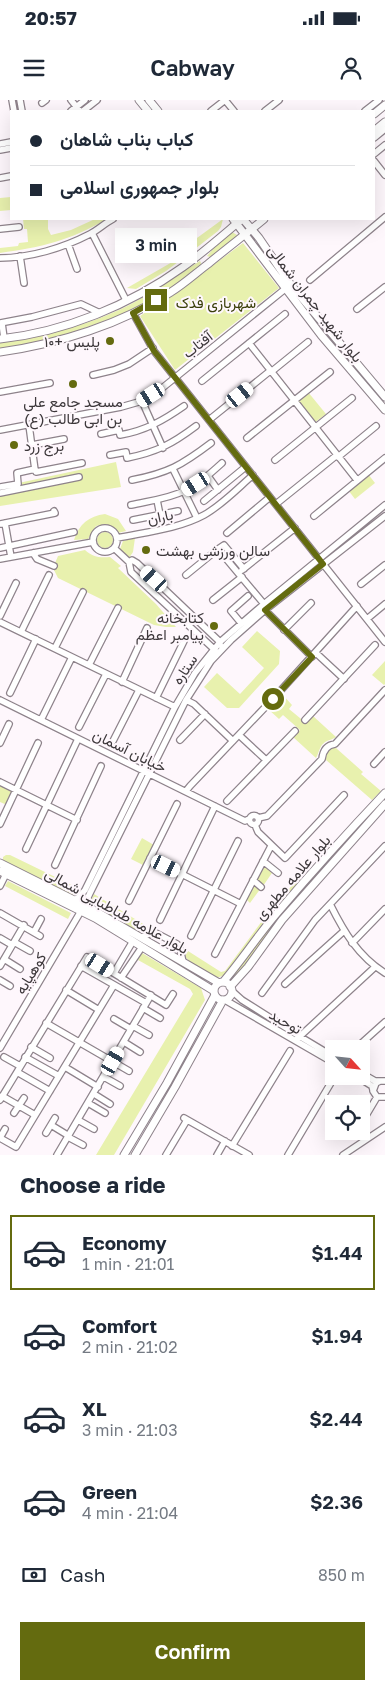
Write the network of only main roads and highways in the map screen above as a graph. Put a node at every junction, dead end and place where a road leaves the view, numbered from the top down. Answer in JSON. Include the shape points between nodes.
{"nodes":[{"id":1,"x":139,"y":100,"type":"edge"},
{"id":2,"x":149,"y":100,"type":"edge"},
{"id":3,"x":385,"y":105,"type":"edge"},
{"id":4,"x":147,"y":110,"type":"edge"},
{"id":5,"x":157,"y":110,"type":"edge"},
{"id":6,"x":375,"y":113,"type":"edge"},
{"id":7,"x":385,"y":122,"type":"edge"},
{"id":8,"x":375,"y":130,"type":"edge"},
{"id":9,"x":239,"y":220,"type":"edge"},
{"id":10,"x":263,"y":220,"type":"edge"},
{"id":11,"x":252,"y":229,"type":"junction"},
{"id":12,"x":244,"y":235,"type":"junction"},
{"id":13,"x":199,"y":254,"type":"junction"},
{"id":14,"x":207,"y":264,"type":"junction"},
{"id":15,"x":2,"y":338,"type":"edge"},
{"id":16,"x":0,"y":352,"type":"edge"},
{"id":17,"x":385,"y":397,"type":"edge"},
{"id":18,"x":385,"y":410,"type":"edge"},
{"id":19,"x":385,"y":793,"type":"edge"},
{"id":20,"x":385,"y":804,"type":"edge"},
{"id":21,"x":2,"y":869,"type":"edge"},
{"id":22,"x":221,"y":983,"type":"junction"},
{"id":23,"x":231,"y":989,"type":"junction"},
{"id":24,"x":215,"y":993,"type":"junction"},
{"id":25,"x":224,"y":1000,"type":"junction"},
{"id":26,"x":124,"y":1155,"type":"edge"},
{"id":27,"x":135,"y":1155,"type":"edge"}],
"edges":[{"from":1,"to":4,"type":"main road"},
{"from":2,"to":5,"type":"main road"},
{"from":3,"to":6,"type":"main road"},
{"from":7,"to":8,"type":"main road"},
{"from":9,"to":11,"type":"main road","name":"بلوار شهید چمران شمالی"},
{"from":9,"to":12,"type":"main road","name":"بلوار شهید چمران شمالی"},
{"from":9,"to":13,"type":"main road"},
{"from":10,"to":11,"type":"main road"},
{"from":11,"to":12,"type":"main road"},
{"from":11,"to":17,"type":"main road","name":"بلوار شهید چمران شمالی","via":[[292,285]]},
{"from":12,"to":14,"type":"main road"},
{"from":12,"to":18,"type":"main road","name":"بلوار شهید چمران شمالی","via":[[321,335]]},
{"from":13,"to":14,"type":"main road"},
{"from":13,"to":15,"type":"main road","via":[[162,280],[100,313],[58,327]]},
{"from":14,"to":16,"type":"main road","via":[[172,292],[116,321],[30,348]]},
{"from":19,"to":22,"type":"main road","name":"بلوار علامه مطهری","via":[[276,914]]},
{"from":20,"to":23,"type":"main road","name":"بلوار علامه مطهری","via":[[282,920]]},
{"from":21,"to":22,"type":"main road","name":"بلوار علامه طباطبایی شمالی","via":[[71,898]]},
{"from":21,"to":24,"type":"main road","name":"بلوار علامه طباطبایی شمالی","via":[[81,911]]},
{"from":22,"to":23,"type":"main road"},
{"from":22,"to":24,"type":"main road","via":[[215,986]]},
{"from":23,"to":25,"type":"main road","via":[[231,996]]},
{"from":24,"to":25,"type":"main road","via":[[218,999]]},
{"from":24,"to":26,"type":"main road"},
{"from":25,"to":27,"type":"main road"}]}
